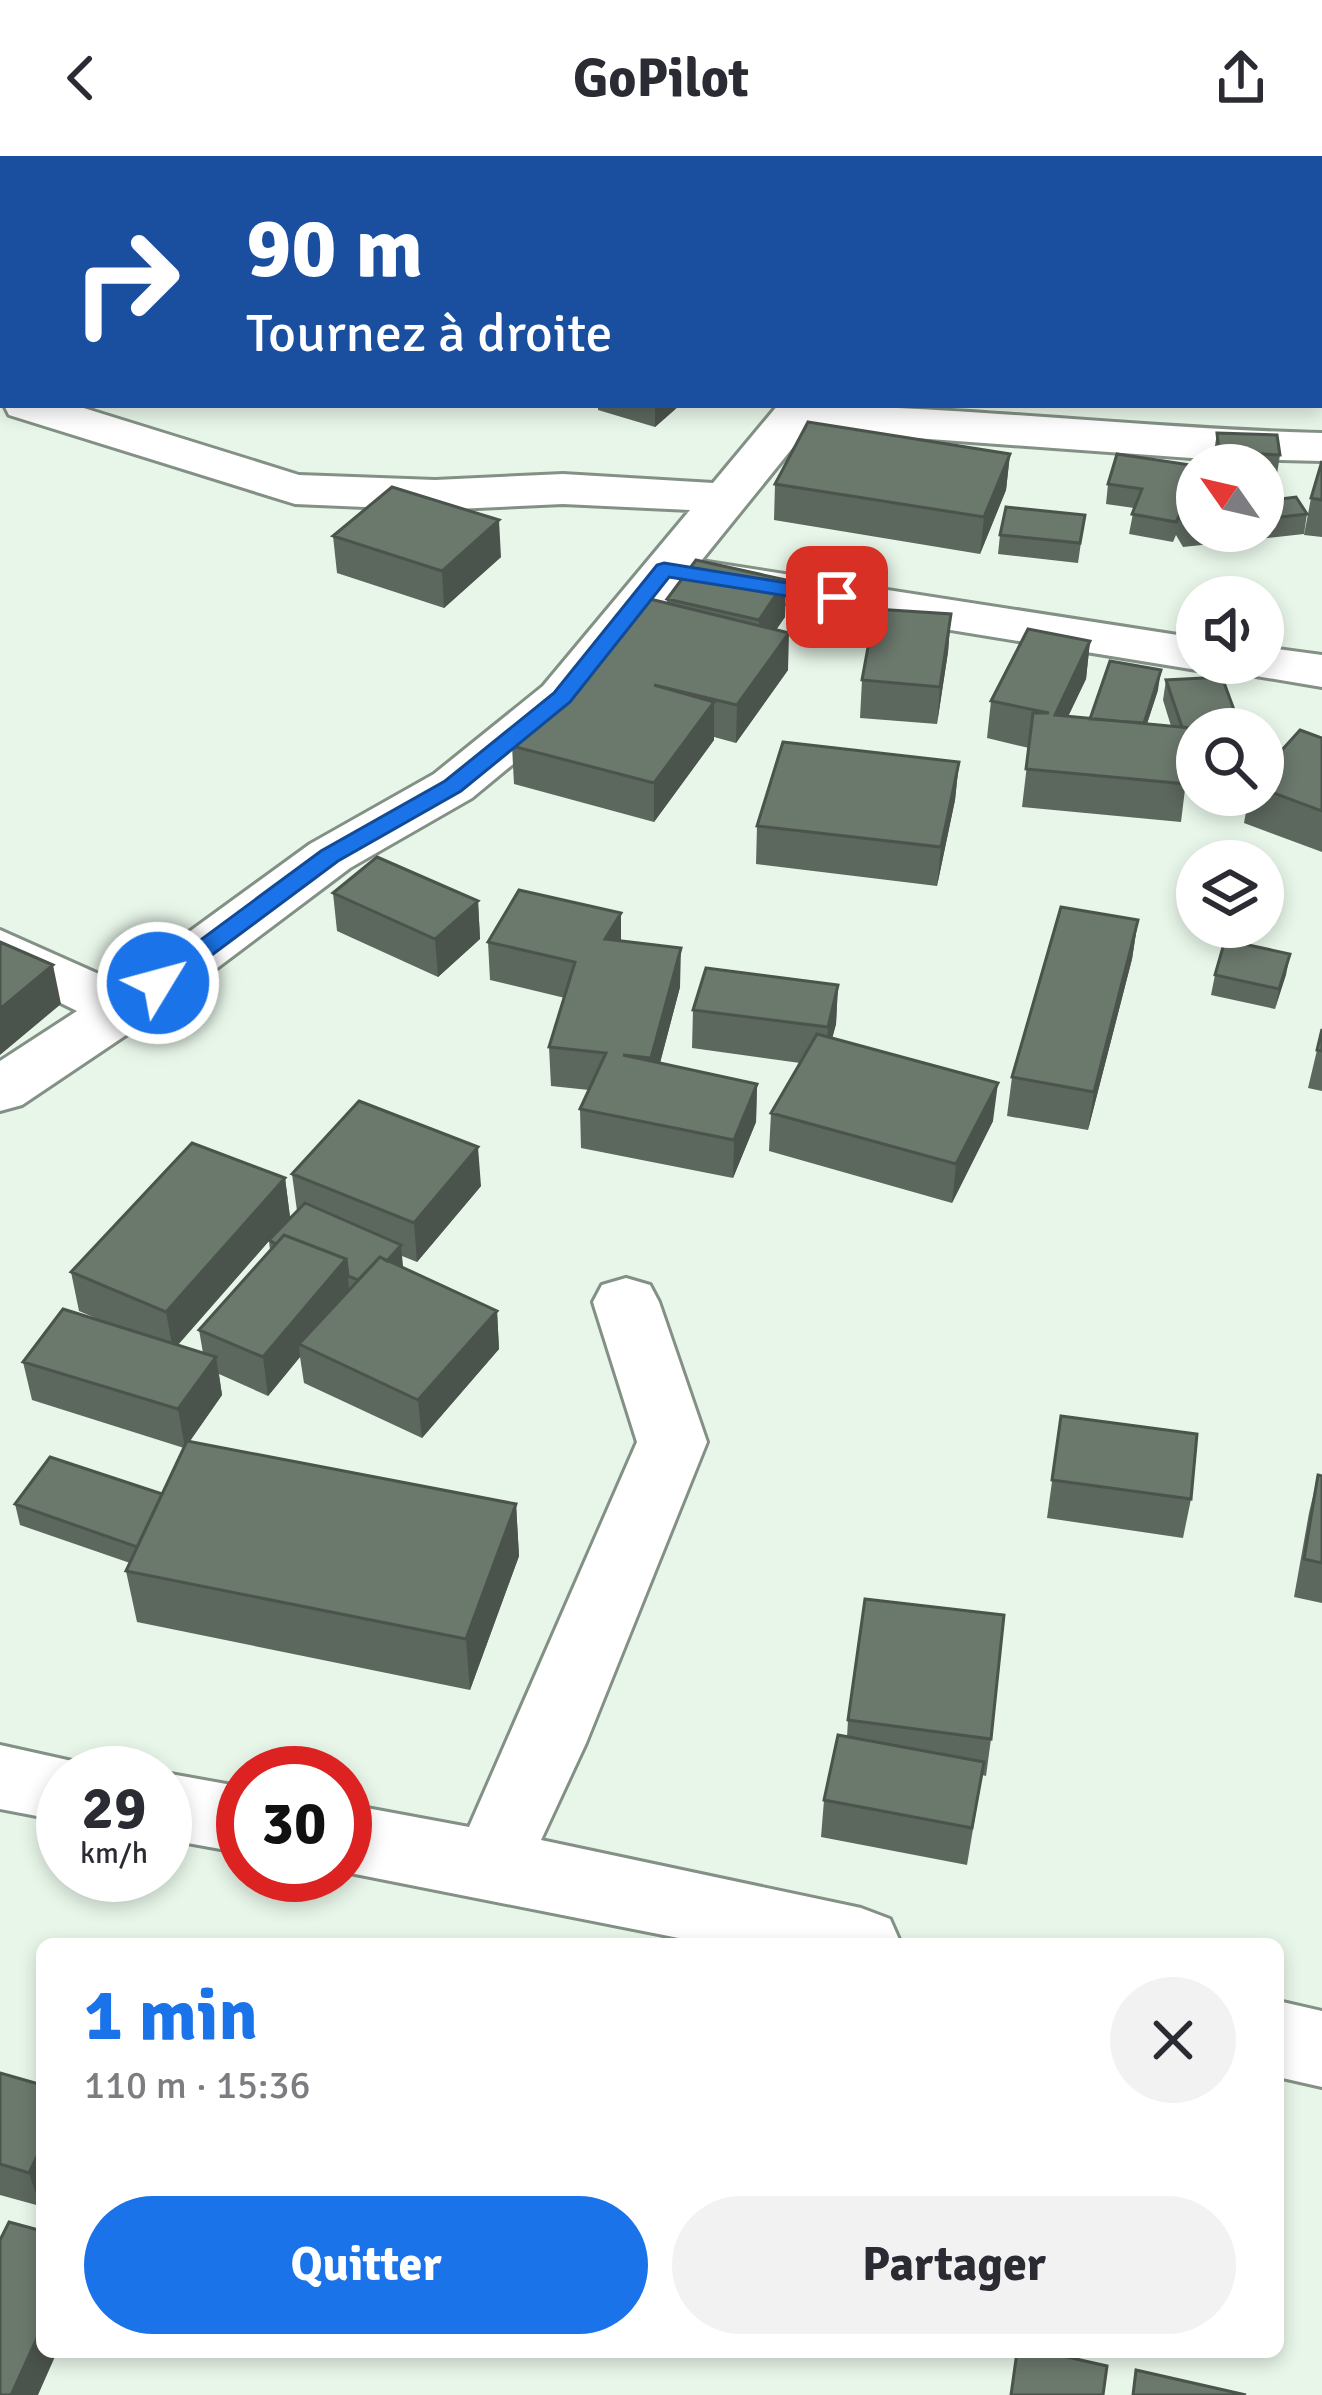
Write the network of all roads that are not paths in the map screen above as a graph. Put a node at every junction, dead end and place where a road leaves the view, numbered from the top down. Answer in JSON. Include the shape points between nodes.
{"nodes":[{"id":1,"x":36,"y":408,"type":"edge"},
{"id":2,"x":801,"y":410,"type":"edge"},
{"id":3,"x":1201,"y":424,"type":"edge"},
{"id":4,"x":1322,"y":447,"type":"edge"},
{"id":5,"x":729,"y":499,"type":"junction"},
{"id":6,"x":664,"y":570,"type":"junction"},
{"id":7,"x":1176,"y":651,"type":"edge"},
{"id":8,"x":1284,"y":666,"type":"edge"},
{"id":9,"x":1322,"y":671,"type":"edge"},
{"id":10,"x":0,"y":949,"type":"edge"},
{"id":11,"x":123,"y":1009,"type":"junction"},
{"id":12,"x":0,"y":1090,"type":"edge"},
{"id":13,"x":626,"y":1303,"type":"dead end"},
{"id":14,"x":0,"y":1777,"type":"edge"},
{"id":15,"x":36,"y":1783,"type":"edge"},
{"id":16,"x":372,"y":1843,"type":"edge"},
{"id":17,"x":490,"y":1864,"type":"junction"},
{"id":18,"x":833,"y":1938,"type":"edge"},
{"id":19,"x":1284,"y":2040,"type":"edge"},
{"id":20,"x":1322,"y":2049,"type":"edge"}],
"edges":[{"from":1,"to":5,"type":"street","via":[[295,489],[563,489]]},
{"from":2,"to":3,"type":"street"},
{"from":2,"to":5,"type":"street"},
{"from":3,"to":4,"type":"street"},
{"from":5,"to":6,"type":"street"},
{"from":6,"to":7,"type":"street"},
{"from":6,"to":11,"type":"street","via":[[562,697],[453,786],[329,856]]},
{"from":8,"to":9,"type":"street"},
{"from":10,"to":11,"type":"street"},
{"from":11,"to":12,"type":"street"},
{"from":13,"to":17,"type":"street","via":[[672,1442]]},
{"from":14,"to":15,"type":"street"},
{"from":16,"to":17,"type":"street"},
{"from":17,"to":18,"type":"street"},
{"from":19,"to":20,"type":"street"}]}
